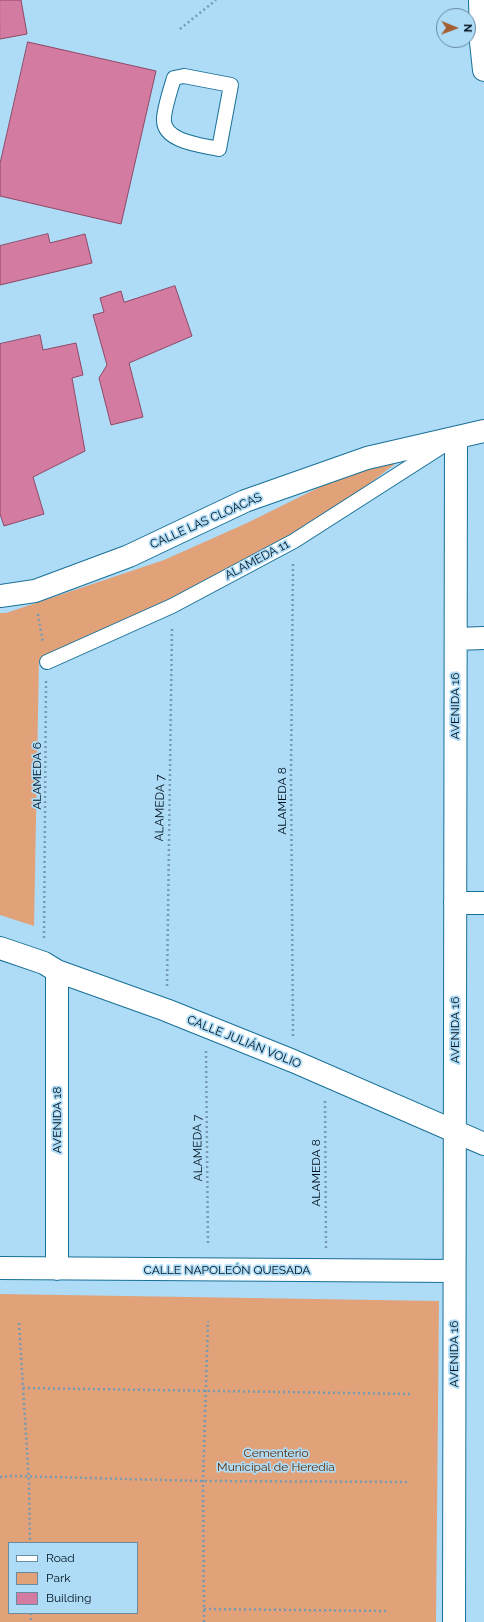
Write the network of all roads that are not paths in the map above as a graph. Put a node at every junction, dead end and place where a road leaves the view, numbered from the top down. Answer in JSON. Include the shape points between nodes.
{"nodes":[{"id":1,"x":480,"y":0,"type":"edge"},
{"id":2,"x":484,"y":70,"type":"edge"},
{"id":3,"x":219,"y":149,"type":"joint"},
{"id":4,"x":484,"y":431,"type":"edge"},
{"id":5,"x":456,"y":438,"type":"junction"},
{"id":6,"x":0,"y":596,"type":"edge"},
{"id":7,"x":484,"y":638,"type":"edge"},
{"id":8,"x":456,"y":639,"type":"junction"},
{"id":9,"x":47,"y":662,"type":"road end"},
{"id":10,"x":484,"y":903,"type":"edge"},
{"id":11,"x":455,"y":904,"type":"junction"},
{"id":12,"x":0,"y":948,"type":"edge"},
{"id":13,"x":51,"y":967,"type":"junction"},
{"id":14,"x":455,"y":1132,"type":"junction"},
{"id":15,"x":484,"y":1144,"type":"edge"},
{"id":16,"x":0,"y":1268,"type":"edge"},
{"id":17,"x":57,"y":1269,"type":"junction"},
{"id":18,"x":454,"y":1271,"type":"junction"},
{"id":19,"x":454,"y":1622,"type":"edge"}],
"edges":[{"from":1,"to":2,"type":"street"},
{"from":3,"to":3,"type":"lane","via":[[231,85],[195,77],[174,78],[164,120],[167,131],[175,138]]},
{"from":4,"to":5,"type":"street","name":"CALLE LAS CLOACAS"},
{"from":5,"to":6,"type":"street","name":"CALLE LAS CLOACAS","via":[[367,458],[245,501],[129,556],[34,591]]},
{"from":5,"to":8,"type":"street","name":"AVENIDA 16"},
{"from":5,"to":9,"type":"lane","name":"ALAMEDA 11","via":[[294,541],[172,606]]},
{"from":7,"to":8,"type":"street"},
{"from":8,"to":11,"type":"street","name":"AVENIDA 16"},
{"from":10,"to":11,"type":"street"},
{"from":11,"to":14,"type":"street","name":"AVENIDA 16"},
{"from":12,"to":13,"type":"street","name":"CALLE JULIÁN VOLIO"},
{"from":13,"to":14,"type":"street","name":"CALLE JULIÁN VOLIO","via":[[166,1010]]},
{"from":13,"to":17,"type":"street","name":"AVENIDA 18"},
{"from":14,"to":15,"type":"street","name":"CALLE JULIÁN VOLIO"},
{"from":14,"to":18,"type":"street","name":"AVENIDA 16"},
{"from":16,"to":17,"type":"street","name":"CALLE NAPOLEÓN QUESADA"},
{"from":17,"to":18,"type":"street","name":"CALLE NAPOLEÓN QUESADA"},
{"from":18,"to":19,"type":"street","name":"AVENIDA 16"}]}
